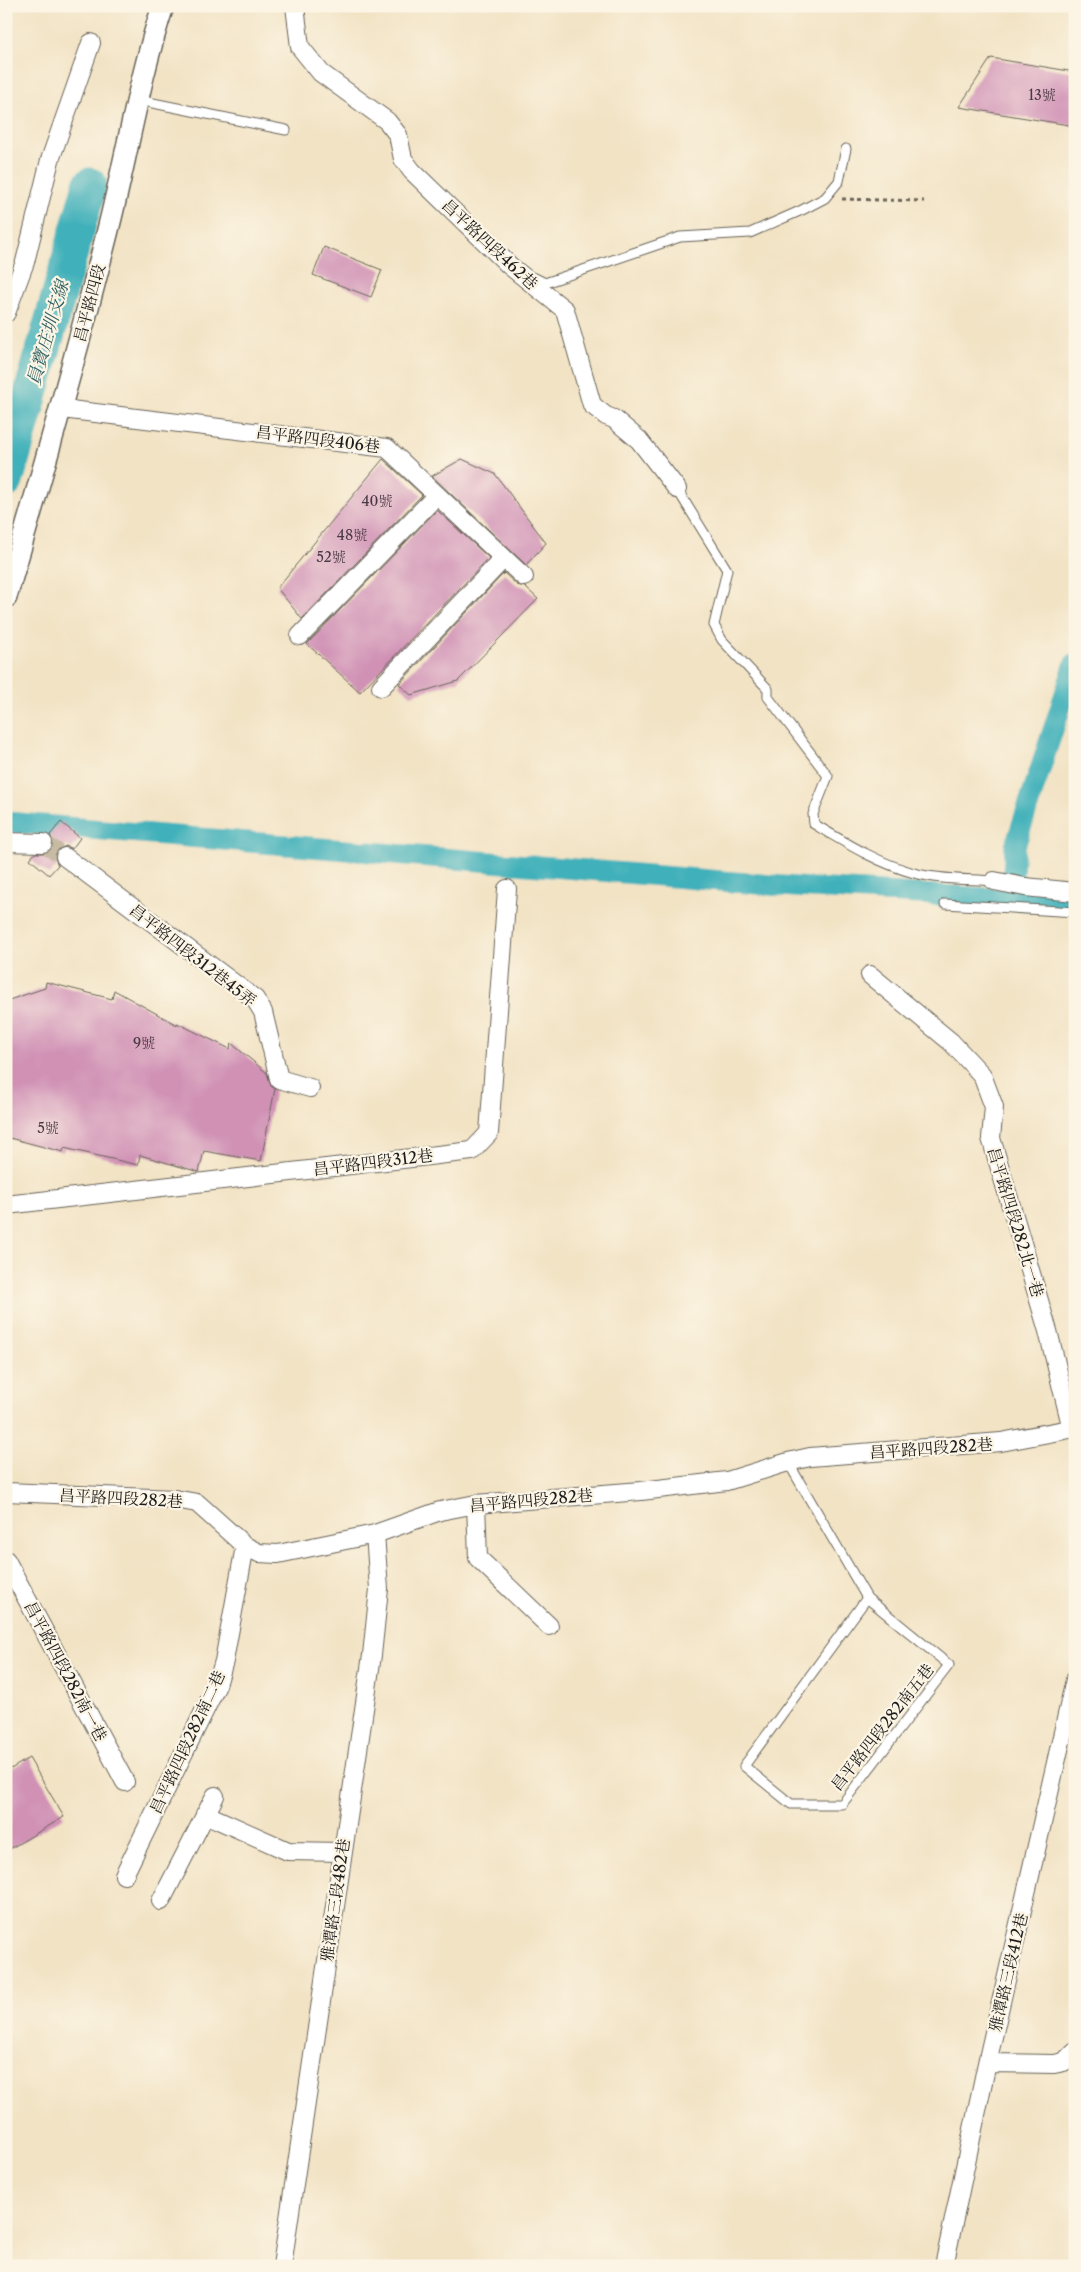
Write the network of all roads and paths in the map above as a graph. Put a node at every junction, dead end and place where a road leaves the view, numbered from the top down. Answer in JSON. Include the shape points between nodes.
{"nodes":[{"id":1,"x":163,"y":6,"type":"edge"},
{"id":2,"x":295,"y":6,"type":"edge"},
{"id":3,"x":91,"y":44,"type":"dead end"},
{"id":4,"x":138,"y":100,"type":"junction"},
{"id":5,"x":286,"y":130,"type":"dead end"},
{"id":6,"x":846,"y":149,"type":"dead end"},
{"id":7,"x":825,"y":198,"type":"junction"},
{"id":8,"x":924,"y":201,"type":"dead end"},
{"id":9,"x":510,"y":266,"type":"junction"},
{"id":10,"x":6,"y":313,"type":"edge"},
{"id":11,"x":62,"y":409,"type":"junction"},
{"id":12,"x":677,"y":489,"type":"joint"},
{"id":13,"x":437,"y":495,"type":"junction"},
{"id":14,"x":503,"y":559,"type":"junction"},
{"id":15,"x":524,"y":577,"type":"dead end"},
{"id":16,"x":6,"y":597,"type":"edge"},
{"id":17,"x":300,"y":636,"type":"dead end"},
{"id":18,"x":381,"y":687,"type":"dead end"},
{"id":19,"x":6,"y":842,"type":"edge"},
{"id":20,"x":43,"y":843,"type":"tunnel mouth"},
{"id":21,"x":65,"y":857,"type":"tunnel mouth"},
{"id":22,"x":994,"y":881,"type":"joint"},
{"id":23,"x":507,"y":889,"type":"dead end"},
{"id":24,"x":1075,"y":892,"type":"edge"},
{"id":25,"x":945,"y":904,"type":"dead end"},
{"id":26,"x":1075,"y":912,"type":"edge"},
{"id":27,"x":870,"y":975,"type":"dead end"},
{"id":28,"x":310,"y":1088,"type":"dead end"},
{"id":29,"x":6,"y":1205,"type":"edge"},
{"id":30,"x":1074,"y":1428,"type":"edge"},
{"id":31,"x":788,"y":1462,"type":"junction"},
{"id":32,"x":6,"y":1492,"type":"edge"},
{"id":33,"x":476,"y":1504,"type":"junction"},
{"id":34,"x":375,"y":1534,"type":"junction"},
{"id":35,"x":245,"y":1546,"type":"junction"},
{"id":36,"x":6,"y":1560,"type":"edge"},
{"id":37,"x":868,"y":1598,"type":"junction"},
{"id":38,"x":549,"y":1626,"type":"dead end"},
{"id":39,"x":1075,"y":1680,"type":"edge"},
{"id":40,"x":126,"y":1782,"type":"dead end"},
{"id":41,"x":215,"y":1796,"type":"dead end"},
{"id":42,"x":205,"y":1814,"type":"junction"},
{"id":43,"x":342,"y":1852,"type":"junction"},
{"id":44,"x":124,"y":1875,"type":"dead end"},
{"id":45,"x":161,"y":1901,"type":"dead end"},
{"id":46,"x":1075,"y":2051,"type":"edge"},
{"id":47,"x":988,"y":2062,"type":"junction"},
{"id":48,"x":282,"y":2266,"type":"edge"},
{"id":49,"x":944,"y":2266,"type":"edge"}],
"edges":[{"from":1,"to":4,"type":"street","name":"昌平路四段","via":[[149,48]]},
{"from":2,"to":9,"type":"street","name":"昌平路四段462巷","via":[[300,47],[321,73],[387,121],[398,135],[402,159],[412,171]]},
{"from":3,"to":10,"type":"street","via":[[50,160],[25,262]]},
{"from":4,"to":5,"type":"lane"},
{"from":4,"to":11,"type":"street","name":"昌平路四段"},
{"from":6,"to":7,"type":"lane","via":[[839,181]]},
{"from":7,"to":8,"type":"path"},
{"from":7,"to":9,"type":"lane","via":[[750,233],[680,238],[544,282]]},
{"from":9,"to":12,"type":"street","name":"昌平路四段462巷","via":[[565,310],[592,405],[639,440]]},
{"from":11,"to":13,"type":"street","name":"昌平路四段406巷","via":[[387,448]]},
{"from":11,"to":16,"type":"street","name":"昌平路四段"},
{"from":12,"to":22,"type":"lane","via":[[727,570],[714,625],[722,640],[768,688],[768,697],[828,776],[813,814],[814,824],[859,851],[913,873]]},
{"from":13,"to":14,"type":"street","name":"昌平路四段406巷"},
{"from":13,"to":17,"type":"street"},
{"from":14,"to":15,"type":"street","name":"昌平路四段406巷"},
{"from":14,"to":18,"type":"street"},
{"from":19,"to":20,"type":"street"},
{"from":21,"to":28,"type":"street","name":"昌平路四段312巷45弄","via":[[255,999],[263,1012],[279,1080]]},
{"from":22,"to":24,"type":"street","via":[[1026,888]]},
{"from":23,"to":29,"type":"street","name":"昌平路四段312巷","via":[[489,1133],[472,1151]]},
{"from":25,"to":26,"type":"lane"},
{"from":27,"to":30,"type":"street","name":"昌平路四段282北一巷","via":[[951,1042],[982,1074],[994,1107],[991,1138]]},
{"from":30,"to":31,"type":"street","name":"昌平路四段282巷","via":[[1001,1442],[810,1457]]},
{"from":31,"to":33,"type":"street","name":"昌平路四段282巷","via":[[727,1481]]},
{"from":31,"to":37,"type":"lane","name":"昌平路四段282南五巷"},
{"from":32,"to":35,"type":"street","name":"昌平路四段282巷","via":[[175,1499],[197,1503]]},
{"from":33,"to":34,"type":"street","name":"昌平路四段282巷","via":[[440,1512]]},
{"from":33,"to":38,"type":"street","via":[[478,1558]]},
{"from":34,"to":35,"type":"street","name":"昌平路四段282巷","via":[[278,1554],[259,1553]]},
{"from":34,"to":43,"type":"street","name":"雅潭路三段482巷","via":[[379,1589]]},
{"from":35,"to":44,"type":"street","name":"昌平路四段282南二巷","via":[[217,1685]]},
{"from":36,"to":40,"type":"street","name":"昌平路四段282南一巷"},
{"from":37,"to":37,"type":"lane","name":"昌平路四段282南五巷","via":[[949,1665],[842,1804],[791,1804],[744,1766]]},
{"from":39,"to":47,"type":"street","name":"雅潭路三段412巷"},
{"from":41,"to":42,"type":"street"},
{"from":42,"to":43,"type":"street","via":[[288,1852]]},
{"from":42,"to":45,"type":"street"},
{"from":43,"to":48,"type":"street","name":"雅潭路三段482巷"},
{"from":46,"to":47,"type":"street","via":[[1064,2062]]},
{"from":47,"to":49,"type":"street","name":"雅潭路三段412巷"}]}
